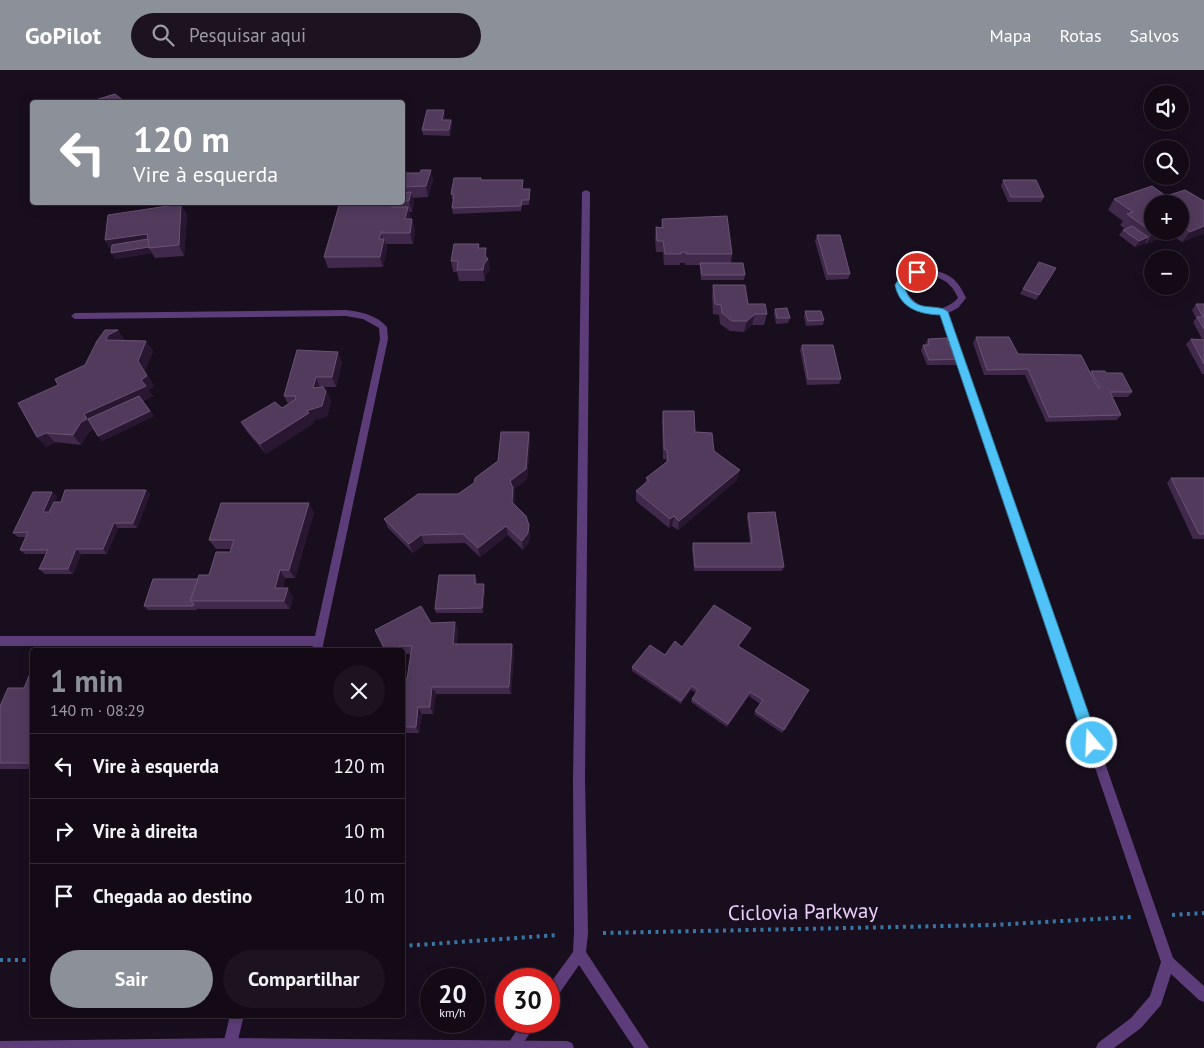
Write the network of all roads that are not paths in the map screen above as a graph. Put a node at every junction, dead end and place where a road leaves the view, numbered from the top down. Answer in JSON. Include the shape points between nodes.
{"nodes":[{"id":1,"x":586,"y":192,"type":"dead end"},
{"id":2,"x":944,"y":312,"type":"junction"},
{"id":3,"x":75,"y":316,"type":"dead end"},
{"id":4,"x":0,"y":641,"type":"edge"},
{"id":5,"x":318,"y":645,"type":"edge"},
{"id":6,"x":579,"y":954,"type":"junction"},
{"id":7,"x":1168,"y":962,"type":"junction"},
{"id":8,"x":560,"y":981,"type":"edge"},
{"id":9,"x":1204,"y":995,"type":"edge"},
{"id":10,"x":236,"y":1018,"type":"edge"},
{"id":11,"x":523,"y":1033,"type":"edge"},
{"id":12,"x":230,"y":1045,"type":"junction"},
{"id":13,"x":0,"y":1048,"type":"edge"},
{"id":14,"x":512,"y":1048,"type":"edge"},
{"id":15,"x":567,"y":1048,"type":"edge"},
{"id":16,"x":642,"y":1048,"type":"edge"},
{"id":17,"x":1103,"y":1048,"type":"edge"}],
"edges":[{"from":1,"to":6,"type":"street"},
{"from":2,"to":2,"type":"street","via":[[912,305],[902,296],[899,285],[905,276],[933,272],[959,287],[962,298],[956,307]]},
{"from":2,"to":7,"type":"street"},
{"from":3,"to":5,"type":"street","via":[[346,313],[362,314],[383,327],[384,339]]},
{"from":4,"to":5,"type":"street"},
{"from":6,"to":8,"type":"street"},
{"from":6,"to":16,"type":"street"},
{"from":7,"to":9,"type":"street"},
{"from":7,"to":17,"type":"street","via":[[1156,1000],[1136,1023]]},
{"from":10,"to":12,"type":"street"},
{"from":11,"to":14,"type":"street"},
{"from":12,"to":13,"type":"street"},
{"from":12,"to":14,"type":"street"},
{"from":14,"to":15,"type":"street"}]}
